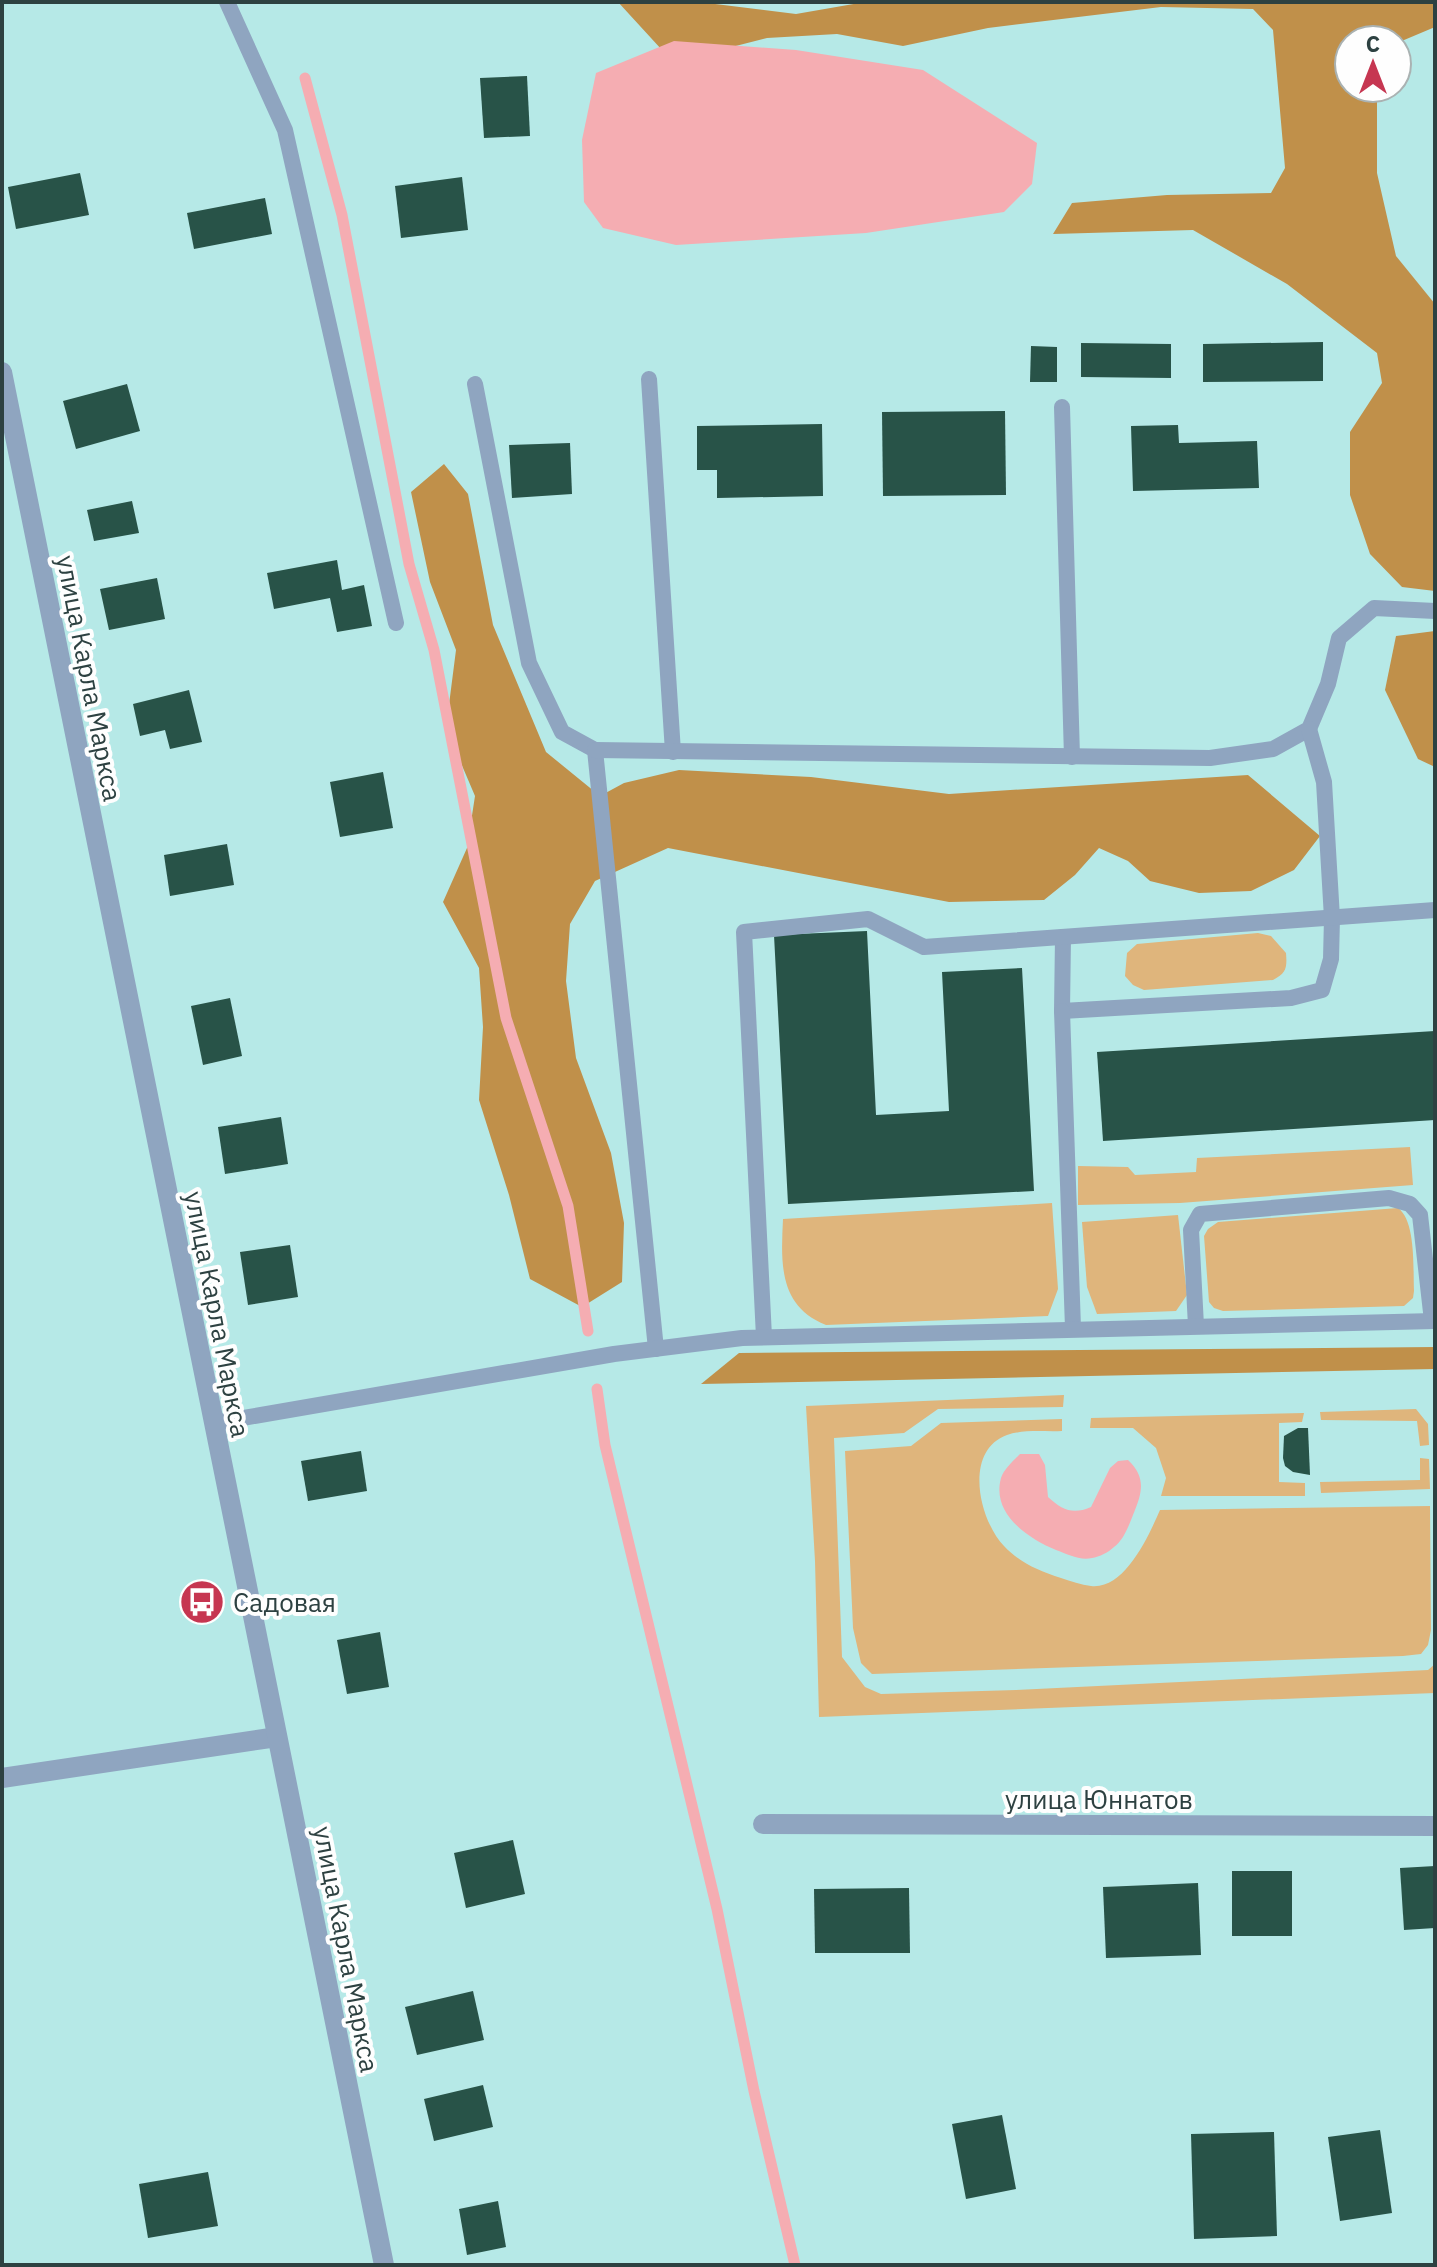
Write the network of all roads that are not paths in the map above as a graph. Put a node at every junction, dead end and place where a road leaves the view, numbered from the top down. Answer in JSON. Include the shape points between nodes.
{"nodes":[{"id":1,"x":227,"y":2,"type":"edge"},
{"id":2,"x":2,"y":372,"type":"edge"},
{"id":3,"x":649,"y":379,"type":"dead end"},
{"id":4,"x":475,"y":384,"type":"dead end"},
{"id":5,"x":1062,"y":407,"type":"dead end"},
{"id":6,"x":1435,"y":611,"type":"edge"},
{"id":7,"x":396,"y":623,"type":"dead end"},
{"id":8,"x":1309,"y":729,"type":"junction"},
{"id":9,"x":595,"y":750,"type":"junction"},
{"id":10,"x":673,"y":752,"type":"junction"},
{"id":11,"x":1072,"y":757,"type":"junction"},
{"id":12,"x":1435,"y":910,"type":"edge"},
{"id":13,"x":1332,"y":918,"type":"junction"},
{"id":14,"x":1063,"y":937,"type":"junction"},
{"id":15,"x":1062,"y":1011,"type":"junction"},
{"id":16,"x":1433,"y":1321,"type":"edge"},
{"id":17,"x":1196,"y":1326,"type":"junction"},
{"id":18,"x":1073,"y":1328,"type":"junction"},
{"id":19,"x":764,"y":1337,"type":"junction"},
{"id":20,"x":656,"y":1349,"type":"junction"},
{"id":21,"x":214,"y":1423,"type":"junction"},
{"id":22,"x":277,"y":1737,"type":"junction"},
{"id":23,"x":2,"y":1778,"type":"edge"},
{"id":24,"x":763,"y":1824,"type":"dead end"},
{"id":25,"x":1435,"y":1826,"type":"edge"},
{"id":26,"x":384,"y":2265,"type":"edge"}],
"edges":[{"from":1,"to":7,"type":"lane","via":[[285,130]]},
{"from":2,"to":21,"type":"street","name":"улица Карла Маркса"},
{"from":3,"to":10,"type":"lane"},
{"from":4,"to":9,"type":"lane","via":[[529,663],[562,732]]},
{"from":5,"to":11,"type":"lane"},
{"from":6,"to":8,"type":"lane","via":[[1374,608],[1339,638]]},
{"from":8,"to":11,"type":"lane","via":[[1273,749],[1210,758]]},
{"from":8,"to":13,"type":"lane","via":[[1324,782]]},
{"from":9,"to":10,"type":"lane"},
{"from":9,"to":20,"type":"lane"},
{"from":10,"to":11,"type":"lane"},
{"from":12,"to":13,"type":"lane"},
{"from":13,"to":14,"type":"lane"},
{"from":13,"to":15,"type":"lane","via":[[1331,959],[1322,990],[1291,998]]},
{"from":14,"to":15,"type":"lane"},
{"from":14,"to":19,"type":"lane","via":[[924,947],[868,919],[744,932]]},
{"from":15,"to":18,"type":"lane"},
{"from":16,"to":17,"type":"lane"},
{"from":16,"to":17,"type":"lane","via":[[1420,1215],[1410,1204],[1389,1198],[1200,1214],[1191,1230]]},
{"from":17,"to":18,"type":"lane"},
{"from":18,"to":19,"type":"lane"},
{"from":19,"to":20,"type":"lane"},
{"from":20,"to":21,"type":"lane"},
{"from":21,"to":22,"type":"street","name":"улица Карла Маркса"},
{"from":22,"to":23,"type":"street"},
{"from":22,"to":26,"type":"street","name":"улица Карла Маркса"},
{"from":24,"to":25,"type":"street","name":"улица Юннатов"}]}
